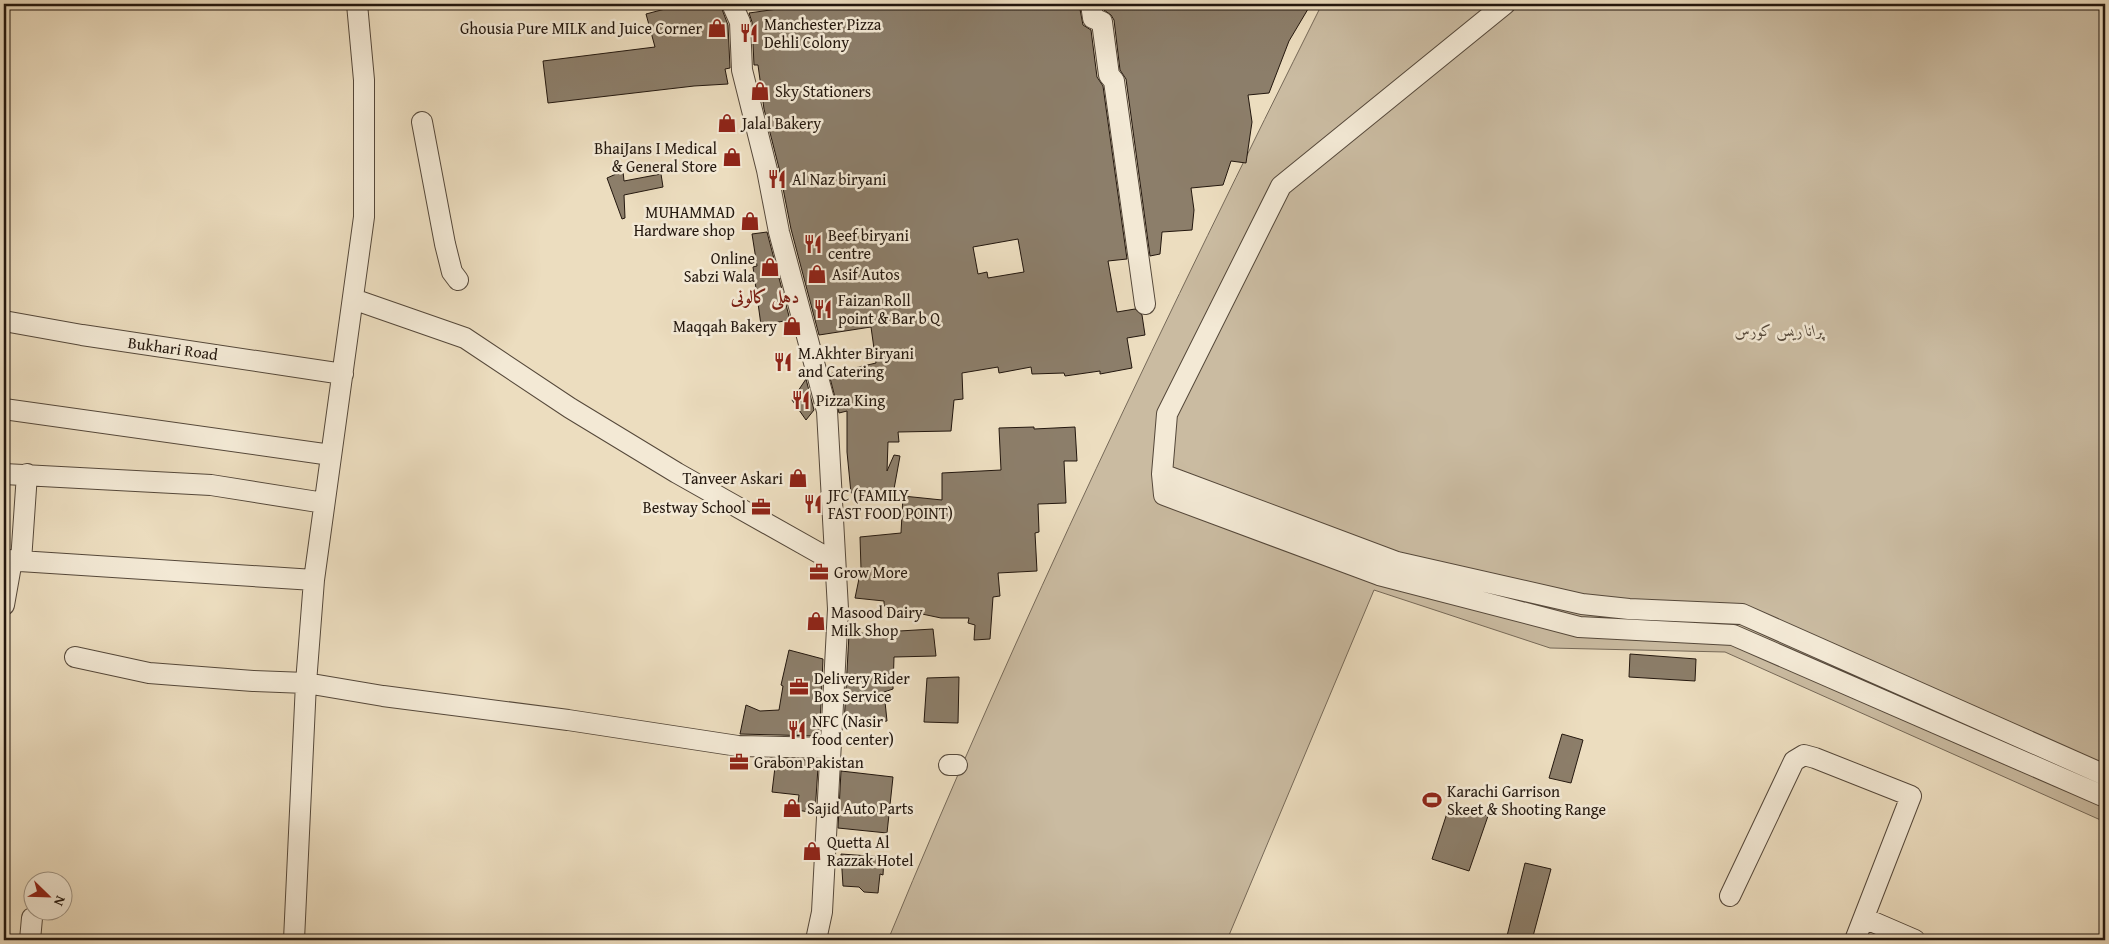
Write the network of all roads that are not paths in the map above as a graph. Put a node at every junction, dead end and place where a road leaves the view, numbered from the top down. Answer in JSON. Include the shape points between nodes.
{"nodes":[{"id":1,"x":357,"y":4,"type":"edge"},
{"id":2,"x":732,"y":4,"type":"edge"},
{"id":3,"x":1091,"y":4,"type":"edge"},
{"id":4,"x":1505,"y":4,"type":"edge"},
{"id":5,"x":422,"y":122,"type":"dead end"},
{"id":6,"x":458,"y":280,"type":"dead end"},
{"id":7,"x":353,"y":299,"type":"junction"},
{"id":8,"x":1145,"y":304,"type":"dead end"},
{"id":9,"x":4,"y":321,"type":"edge"},
{"id":10,"x":343,"y":374,"type":"junction"},
{"id":11,"x":4,"y":409,"type":"edge"},
{"id":12,"x":332,"y":454,"type":"junction"},
{"id":13,"x":4,"y":474,"type":"edge"},
{"id":14,"x":27,"y":474,"type":"junction"},
{"id":15,"x":1162,"y":474,"type":"junction"},
{"id":16,"x":324,"y":503,"type":"junction"},
{"id":17,"x":12,"y":561,"type":"edge"},
{"id":18,"x":835,"y":562,"type":"junction"},
{"id":19,"x":314,"y":580,"type":"junction"},
{"id":20,"x":4,"y":605,"type":"edge"},
{"id":21,"x":75,"y":657,"type":"dead end"},
{"id":22,"x":306,"y":682,"type":"junction"},
{"id":23,"x":830,"y":748,"type":"junction"},
{"id":24,"x":2105,"y":775,"type":"edge"},
{"id":25,"x":2105,"y":797,"type":"edge"},
{"id":26,"x":1730,"y":896,"type":"dead end"},
{"id":27,"x":1864,"y":918,"type":"junction"},
{"id":28,"x":32,"y":922,"type":"edge"},
{"id":29,"x":30,"y":940,"type":"edge"},
{"id":30,"x":294,"y":940,"type":"edge"},
{"id":31,"x":816,"y":940,"type":"edge"},
{"id":32,"x":1855,"y":940,"type":"edge"},
{"id":33,"x":1915,"y":940,"type":"edge"}],
"edges":[{"from":1,"to":7,"type":"street","via":[[364,80],[364,217]]},
{"from":2,"to":18,"type":"street","via":[[740,22],[742,70],[779,232],[827,411]]},
{"from":3,"to":8,"type":"street","via":[[1093,18],[1102,22],[1109,74],[1114,81]]},
{"from":4,"to":15,"type":"street","via":[[1281,186],[1167,414]]},
{"from":5,"to":6,"type":"street","via":[[444,244],[452,272]]},
{"from":7,"to":10,"type":"street"},
{"from":7,"to":18,"type":"street","via":[[464,338],[677,473]]},
{"from":9,"to":10,"type":"street","name":"Bukhari Road"},
{"from":10,"to":12,"type":"street"},
{"from":11,"to":12,"type":"street"},
{"from":12,"to":16,"type":"street"},
{"from":13,"to":14,"type":"street"},
{"from":14,"to":16,"type":"street","via":[[211,485]]},
{"from":14,"to":17,"type":"street"},
{"from":15,"to":24,"type":"street","via":[[1397,562],[1582,604],[1742,614]]},
{"from":15,"to":25,"type":"street","via":[[1164,495],[1379,575],[1579,627],[1734,635]]},
{"from":16,"to":19,"type":"street"},
{"from":17,"to":19,"type":"street"},
{"from":17,"to":20,"type":"street"},
{"from":18,"to":23,"type":"street","via":[[838,609]]},
{"from":19,"to":22,"type":"street"},
{"from":21,"to":22,"type":"street","via":[[149,673]]},
{"from":22,"to":23,"type":"street","via":[[383,696],[738,746]]},
{"from":22,"to":30,"type":"street"},
{"from":23,"to":31,"type":"street","via":[[822,912]]},
{"from":26,"to":27,"type":"street","via":[[1794,761],[1804,755],[1911,796]]},
{"from":27,"to":32,"type":"street"},
{"from":27,"to":33,"type":"street"},
{"from":28,"to":29,"type":"street"}]}
